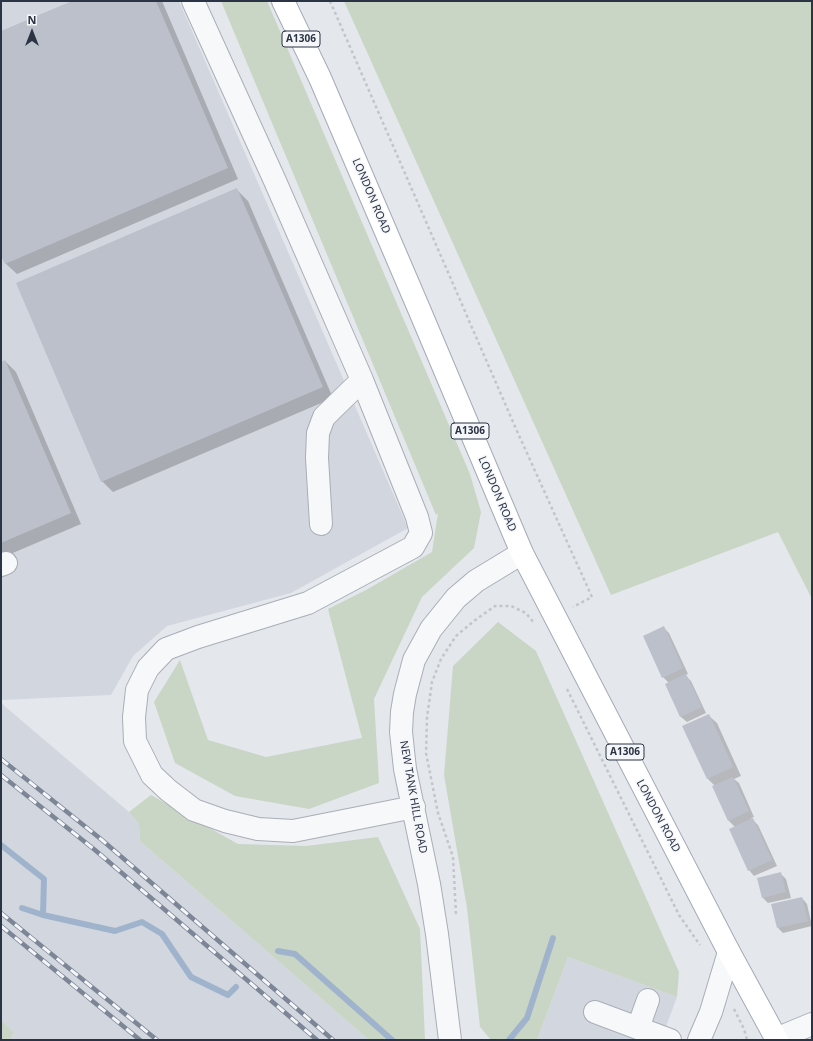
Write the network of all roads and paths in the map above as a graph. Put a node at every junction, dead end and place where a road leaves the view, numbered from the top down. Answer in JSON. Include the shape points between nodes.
{"nodes":[{"id":1,"x":194,"y":1,"type":"edge"},
{"id":2,"x":282,"y":1,"type":"edge"},
{"id":3,"x":330,"y":1,"type":"edge"},
{"id":4,"x":362,"y":380,"type":"junction"},
{"id":5,"x":322,"y":524,"type":"dead end"},
{"id":6,"x":522,"y":552,"type":"junction"},
{"id":7,"x":573,"y":607,"type":"dead end"},
{"id":8,"x":539,"y":623,"type":"dead end"},
{"id":9,"x":567,"y":688,"type":"dead end"},
{"id":10,"x":414,"y":807,"type":"junction"},
{"id":11,"x":457,"y":918,"type":"dead end"},
{"id":12,"x":702,"y":947,"type":"dead end"},
{"id":13,"x":730,"y":952,"type":"junction"},
{"id":14,"x":648,"y":1000,"type":"dead end"},
{"id":15,"x":595,"y":1012,"type":"dead end"},
{"id":16,"x":812,"y":1024,"type":"edge"},
{"id":17,"x":638,"y":1028,"type":"junction"},
{"id":18,"x":744,"y":1030,"type":"dead end"},
{"id":19,"x":776,"y":1039,"type":"edge"},
{"id":20,"x":450,"y":1040,"type":"edge"},
{"id":21,"x":670,"y":1040,"type":"edge"},
{"id":22,"x":699,"y":1040,"type":"edge"},
{"id":23,"x":747,"y":1040,"type":"edge"}],
"edges":[{"from":1,"to":4,"type":"street"},
{"from":2,"to":6,"type":"main road","name":"LONDON ROAD","number":"A1306","via":[[320,78]]},
{"from":3,"to":7,"type":"path","via":[[592,597]]},
{"from":4,"to":5,"type":"street","via":[[324,417],[318,433],[317,458]]},
{"from":4,"to":10,"type":"street","via":[[422,533],[413,547],[308,604],[166,649],[148,668],[137,690],[135,741],[152,775],[194,810],[258,829],[293,831]]},
{"from":6,"to":10,"type":"street","name":"NEW TANK HILL ROAD","via":[[476,581],[456,598],[431,629],[414,660],[405,694],[401,732],[405,769]]},
{"from":6,"to":13,"type":"main road","name":"LONDON ROAD","number":"A1306"},
{"from":8,"to":11,"type":"path","via":[[535,624],[526,613],[511,606],[495,606],[456,636],[441,659],[432,682],[426,753],[438,813],[453,857]]},
{"from":9,"to":12,"type":"path","via":[[679,915]]},
{"from":10,"to":20,"type":"street","name":"NEW TANK HILL ROAD","via":[[437,934]]},
{"from":13,"to":19,"type":"main road","number":"A1306"},
{"from":13,"to":22,"type":"street","via":[[711,1012]]},
{"from":14,"to":17,"type":"street"},
{"from":15,"to":17,"type":"street"},
{"from":16,"to":19,"type":"street"},
{"from":17,"to":21,"type":"street"},
{"from":18,"to":23,"type":"path"}]}
